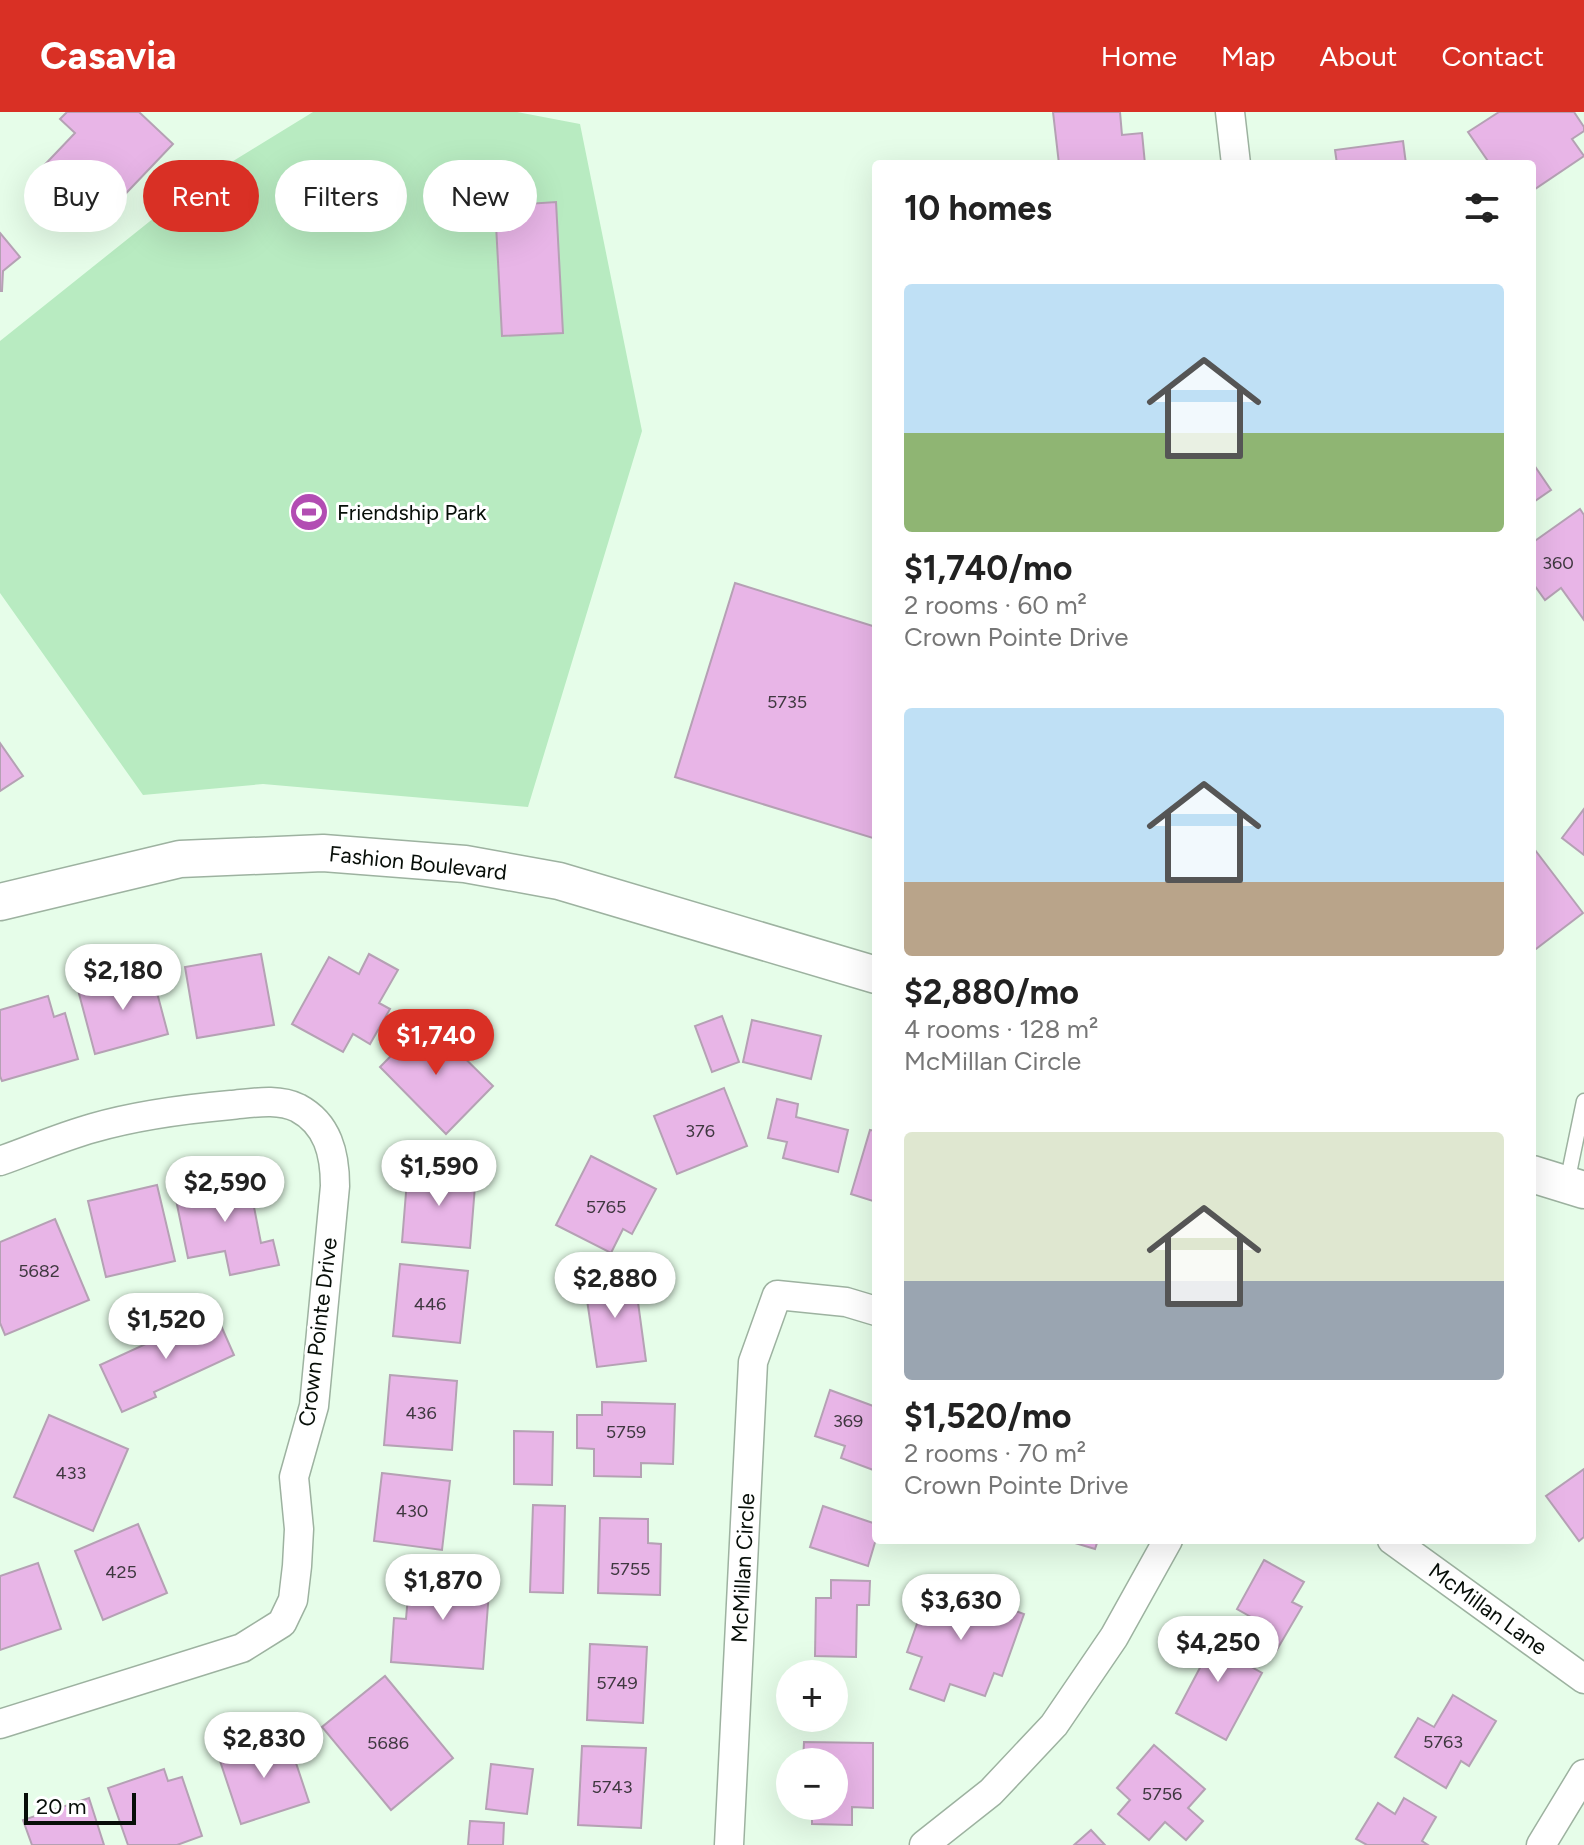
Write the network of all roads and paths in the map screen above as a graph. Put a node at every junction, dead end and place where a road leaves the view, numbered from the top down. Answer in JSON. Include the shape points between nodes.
{"nodes":[{"id":1,"x":1230,"y":112,"type":"edge"},
{"id":2,"x":1236,"y":160,"type":"edge"},
{"id":3,"x":0,"y":902,"type":"edge"},
{"id":4,"x":872,"y":974,"type":"edge"},
{"id":5,"x":1584,"y":1101,"type":"edge"},
{"id":6,"x":0,"y":1161,"type":"edge"},
{"id":7,"x":1536,"y":1175,"type":"edge"},
{"id":8,"x":1576,"y":1187,"type":"edge"},
{"id":9,"x":872,"y":1310,"type":"edge"},
{"id":10,"x":1166,"y":1544,"type":"edge"},
{"id":11,"x":1398,"y":1544,"type":"edge"},
{"id":12,"x":1584,"y":1679,"type":"edge"},
{"id":13,"x":0,"y":1724,"type":"edge"},
{"id":14,"x":1584,"y":1774,"type":"edge"},
{"id":15,"x":729,"y":1845,"type":"edge"},
{"id":16,"x":924,"y":1845,"type":"edge"},
{"id":17,"x":1541,"y":1845,"type":"edge"}],
"edges":[{"from":1,"to":2,"type":"street"},
{"from":3,"to":4,"type":"street","name":"Fashion Boulevard","via":[[180,859],[323,853],[465,864],[559,881]]},
{"from":5,"to":8,"type":"lane"},
{"from":6,"to":13,"type":"street","name":"Crown Pointe Drive","via":[[93,1128],[172,1111],[280,1102],[318,1123],[335,1164],[314,1406],[294,1477],[297,1566],[293,1600],[282,1623],[242,1648]]},
{"from":7,"to":8,"type":"street"},
{"from":9,"to":15,"type":"street","name":"McMillan Circle","via":[[777,1295],[753,1362]]},
{"from":10,"to":16,"type":"street","via":[[1114,1637],[1054,1725],[991,1792]]},
{"from":11,"to":12,"type":"street","name":"McMillan Lane"},
{"from":14,"to":17,"type":"street"}]}
